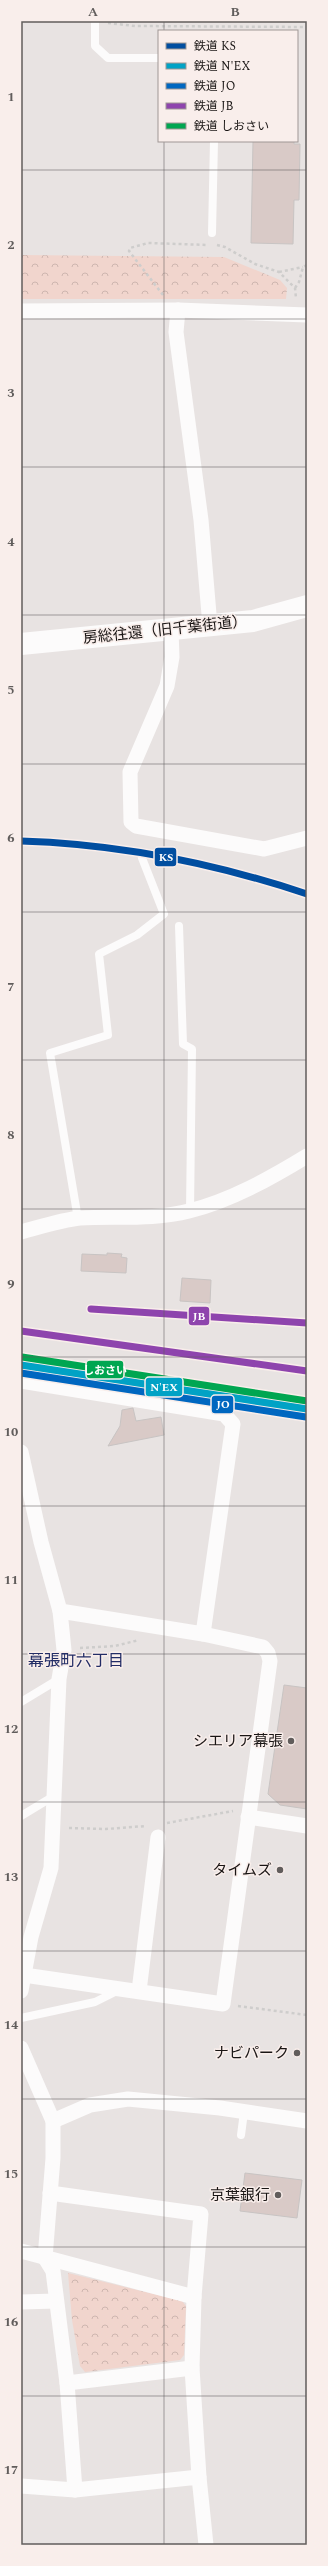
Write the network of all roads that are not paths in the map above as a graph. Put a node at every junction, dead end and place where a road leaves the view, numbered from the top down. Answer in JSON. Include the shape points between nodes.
{"nodes":[{"id":1,"x":95,"y":21,"type":"edge"},
{"id":2,"x":158,"y":58,"type":"edge"},
{"id":3,"x":214,"y":142,"type":"edge"},
{"id":4,"x":212,"y":233,"type":"dead end"},
{"id":5,"x":178,"y":310,"type":"junction"},
{"id":6,"x":21,"y":311,"type":"edge"},
{"id":7,"x":307,"y":315,"type":"edge"},
{"id":8,"x":307,"y":606,"type":"edge"},
{"id":9,"x":210,"y":626,"type":"junction"},
{"id":10,"x":171,"y":630,"type":"junction"},
{"id":11,"x":21,"y":644,"type":"edge"},
{"id":12,"x":307,"y":838,"type":"edge"},
{"id":13,"x":142,"y":858,"type":"dead end"},
{"id":14,"x":179,"y":926,"type":"dead end"},
{"id":15,"x":307,"y":1156,"type":"edge"},
{"id":16,"x":190,"y":1211,"type":"junction"},
{"id":17,"x":78,"y":1219,"type":"junction"},
{"id":18,"x":21,"y":1232,"type":"edge"},
{"id":19,"x":21,"y":1380,"type":"edge"},
{"id":20,"x":21,"y":1452,"type":"edge"},
{"id":21,"x":60,"y":1611,"type":"junction"},
{"id":22,"x":203,"y":1634,"type":"junction"},
{"id":23,"x":59,"y":1679,"type":"junction"},
{"id":24,"x":21,"y":1702,"type":"edge"},
{"id":25,"x":54,"y":1796,"type":"junction"},
{"id":26,"x":21,"y":1816,"type":"edge"},
{"id":27,"x":248,"y":1817,"type":"junction"},
{"id":28,"x":307,"y":1826,"type":"edge"},
{"id":29,"x":158,"y":1837,"type":"dead end"},
{"id":30,"x":26,"y":1939,"type":"edge"},
{"id":31,"x":24,"y":1975,"type":"junction"},
{"id":32,"x":122,"y":1989,"type":"junction"},
{"id":33,"x":21,"y":1991,"type":"edge"},
{"id":34,"x":139,"y":1991,"type":"junction"},
{"id":35,"x":21,"y":2018,"type":"edge"},
{"id":36,"x":21,"y":2048,"type":"edge"},
{"id":37,"x":244,"y":2112,"type":"junction"},
{"id":38,"x":53,"y":2121,"type":"junction"},
{"id":39,"x":307,"y":2121,"type":"edge"},
{"id":40,"x":241,"y":2135,"type":"dead end"},
{"id":41,"x":50,"y":2193,"type":"junction"},
{"id":42,"x":21,"y":2251,"type":"edge"},
{"id":43,"x":45,"y":2258,"type":"junction"},
{"id":44,"x":194,"y":2298,"type":"junction"},
{"id":45,"x":56,"y":2301,"type":"junction"},
{"id":46,"x":21,"y":2302,"type":"edge"},
{"id":47,"x":192,"y":2368,"type":"junction"},
{"id":48,"x":67,"y":2383,"type":"junction"},
{"id":49,"x":199,"y":2477,"type":"junction"},
{"id":50,"x":21,"y":2486,"type":"edge"},
{"id":51,"x":75,"y":2490,"type":"junction"},
{"id":52,"x":206,"y":2545,"type":"edge"}],
"edges":[{"from":1,"to":2,"type":"lane","via":[[95,46],[108,58]]},
{"from":3,"to":4,"type":"lane"},
{"from":5,"to":6,"type":"street"},
{"from":5,"to":7,"type":"street"},
{"from":5,"to":9,"type":"street","via":[[176,332],[201,520]]},
{"from":8,"to":9,"type":"street","name":"房総往還（旧千葉街道）","via":[[253,621]]},
{"from":9,"to":10,"type":"street","name":"房総往還（旧千葉街道）"},
{"from":10,"to":11,"type":"street","name":"房総往還（旧千葉街道）"},
{"from":10,"to":12,"type":"street","via":[[172,657],[167,686],[130,772],[132,822],[136,826],[264,849]]},
{"from":13,"to":17,"type":"lane","via":[[164,914],[137,936],[99,954],[108,1035],[50,1053]]},
{"from":14,"to":16,"type":"lane","via":[[183,1044],[192,1049]]},
{"from":15,"to":16,"type":"street","via":[[217,1203]]},
{"from":16,"to":17,"type":"street","via":[[171,1215]]},
{"from":17,"to":18,"type":"street"},
{"from":19,"to":22,"type":"street","via":[[224,1414],[229,1418],[233,1424]]},
{"from":20,"to":21,"type":"street","via":[[41,1542]]},
{"from":21,"to":22,"type":"street"},
{"from":21,"to":23,"type":"street","via":[[64,1650]]},
{"from":22,"to":27,"type":"street","via":[[263,1647],[270,1657]]},
{"from":23,"to":24,"type":"lane"},
{"from":23,"to":25,"type":"street"},
{"from":25,"to":26,"type":"lane"},
{"from":25,"to":30,"type":"street","via":[[51,1868]]},
{"from":27,"to":28,"type":"street"},
{"from":27,"to":34,"type":"street","via":[[223,2004]]},
{"from":29,"to":34,"type":"street"},
{"from":30,"to":31,"type":"street"},
{"from":31,"to":32,"type":"street"},
{"from":31,"to":33,"type":"street"},
{"from":32,"to":34,"type":"street"},
{"from":32,"to":35,"type":"lane","via":[[95,2002]]},
{"from":36,"to":38,"type":"street"},
{"from":37,"to":38,"type":"street","via":[[123,2099],[90,2105]]},
{"from":37,"to":39,"type":"street"},
{"from":37,"to":40,"type":"lane"},
{"from":38,"to":41,"type":"street"},
{"from":41,"to":43,"type":"street"},
{"from":41,"to":44,"type":"street","via":[[201,2214]]},
{"from":42,"to":43,"type":"street"},
{"from":43,"to":44,"type":"street"},
{"from":43,"to":45,"type":"street","via":[[53,2271]]},
{"from":44,"to":47,"type":"street"},
{"from":45,"to":46,"type":"street"},
{"from":45,"to":48,"type":"street"},
{"from":47,"to":48,"type":"street"},
{"from":47,"to":49,"type":"street"},
{"from":48,"to":51,"type":"street"},
{"from":49,"to":51,"type":"street"},
{"from":49,"to":52,"type":"street"},
{"from":50,"to":51,"type":"street"}]}
